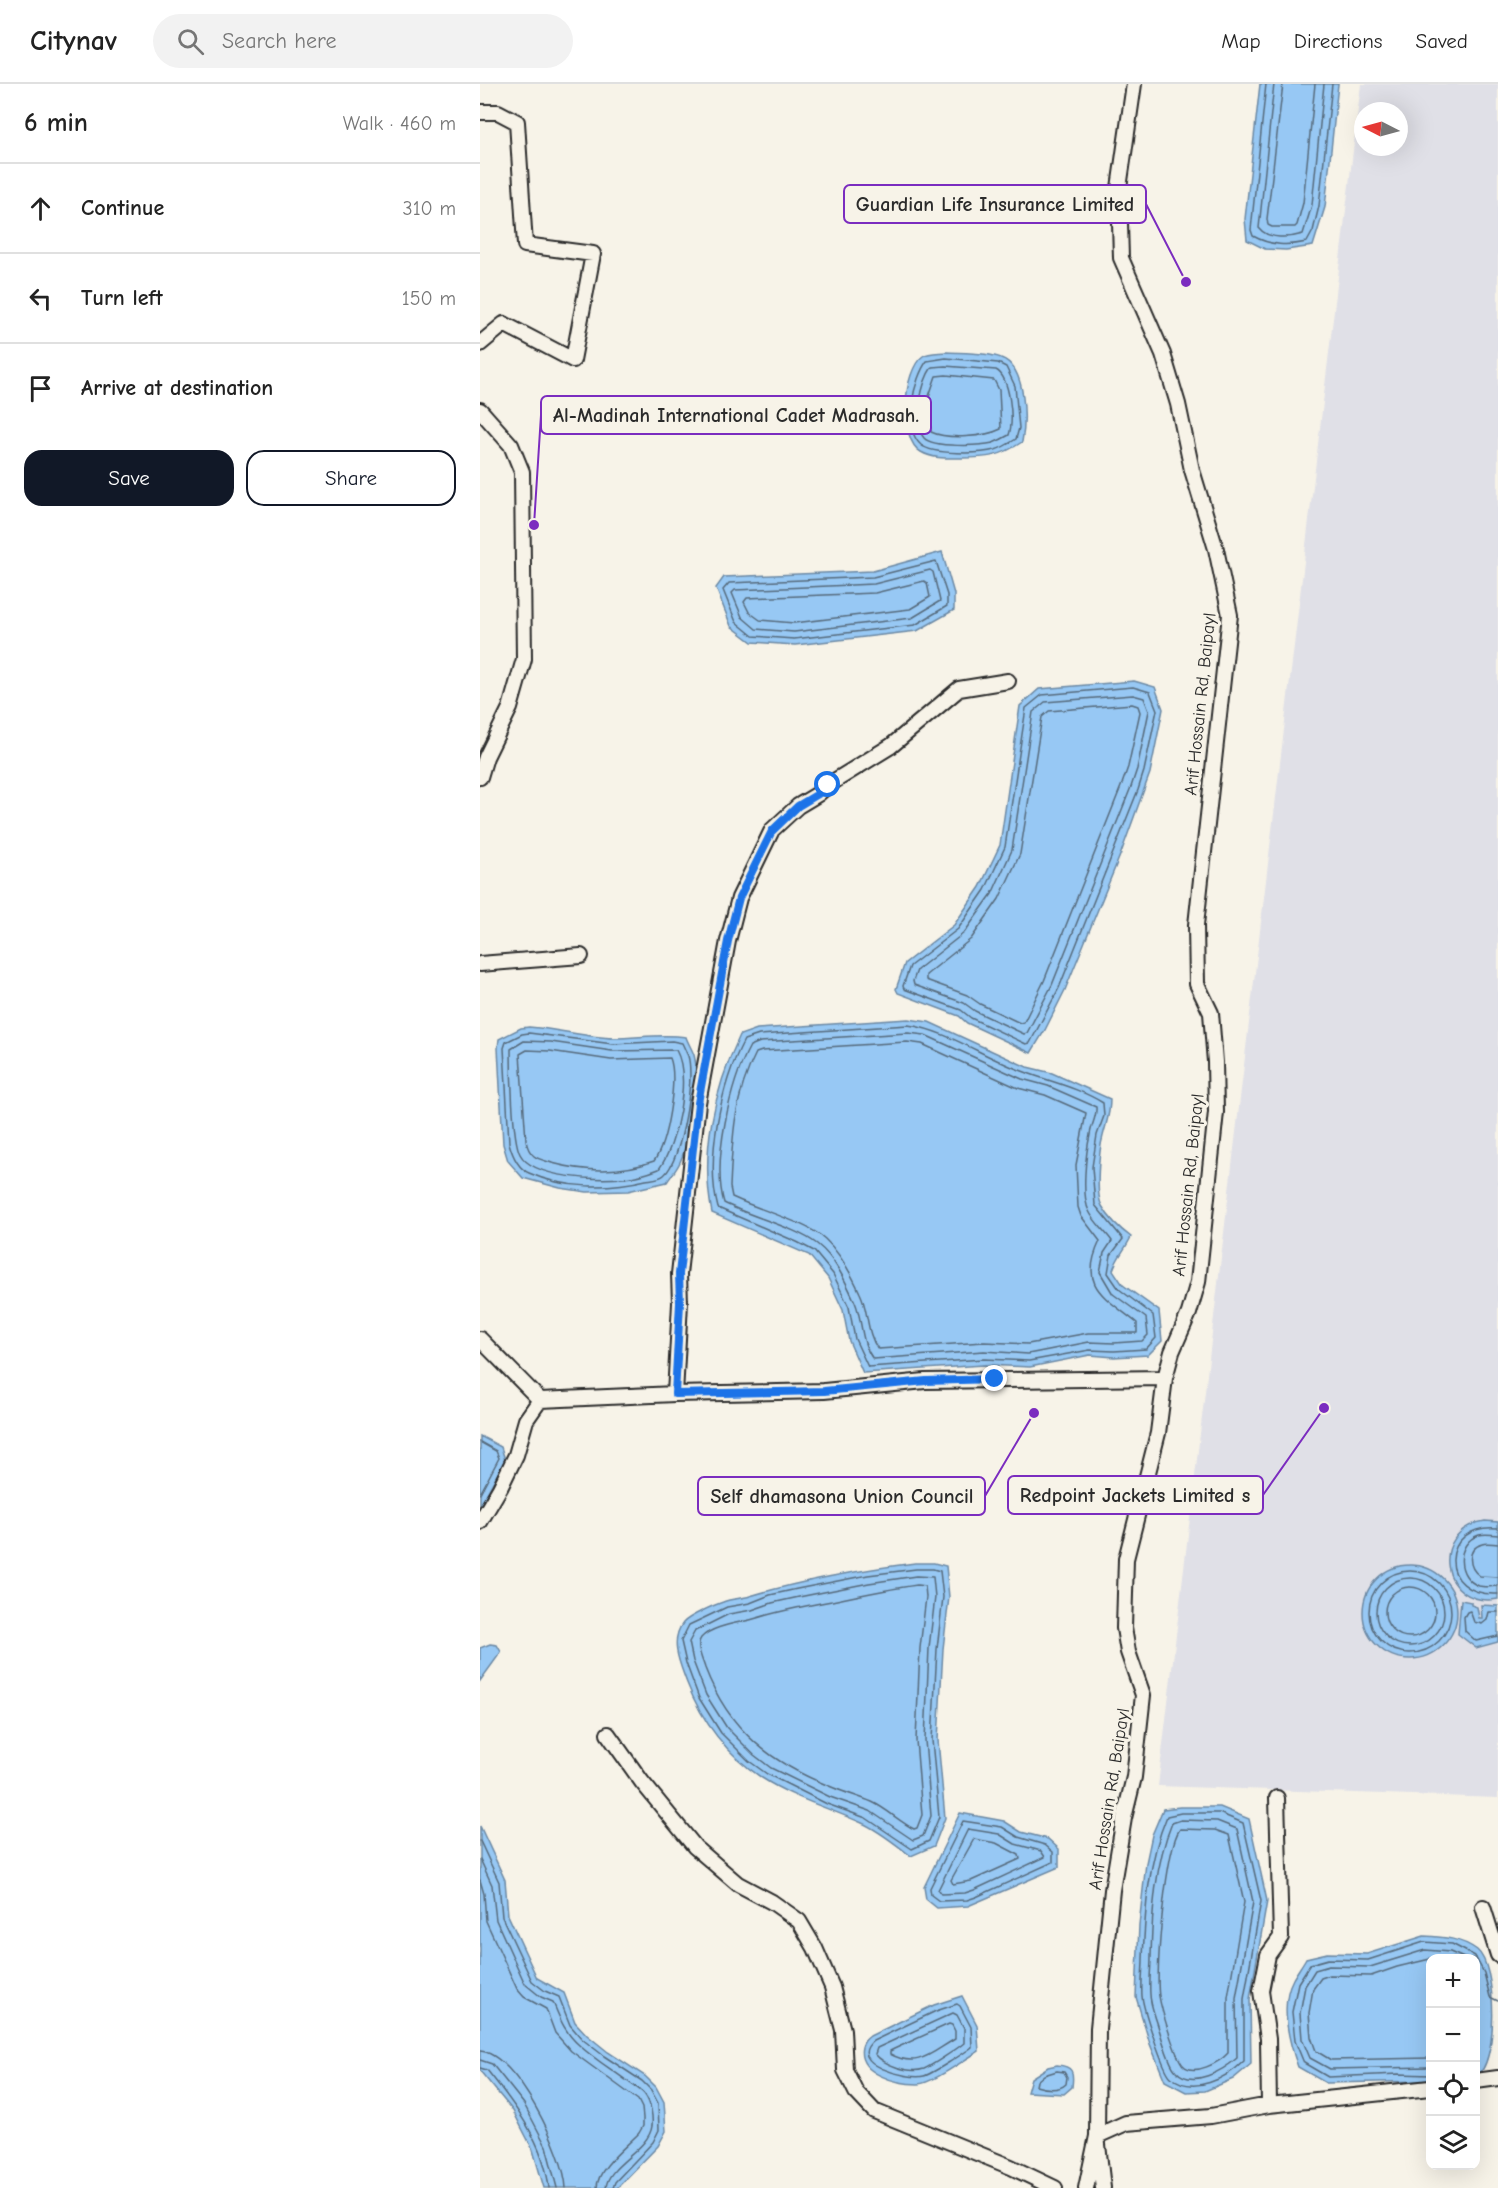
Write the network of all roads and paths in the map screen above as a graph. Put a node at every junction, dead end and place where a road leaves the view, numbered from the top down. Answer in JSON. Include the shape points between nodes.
{"nodes":[{"id":1,"x":1134,"y":84,"type":"edge"},
{"id":2,"x":480,"y":112,"type":"edge"},
{"id":3,"x":480,"y":344,"type":"edge"},
{"id":4,"x":480,"y":410,"type":"edge"},
{"id":5,"x":1008,"y":681,"type":"dead end"},
{"id":6,"x":480,"y":777,"type":"edge"},
{"id":7,"x":581,"y":956,"type":"dead end"},
{"id":8,"x":480,"y":964,"type":"edge"},
{"id":9,"x":480,"y":1340,"type":"edge"},
{"id":10,"x":1165,"y":1378,"type":"junction"},
{"id":11,"x":675,"y":1394,"type":"junction"},
{"id":12,"x":540,"y":1400,"type":"junction"},
{"id":13,"x":480,"y":1522,"type":"edge"},
{"id":14,"x":608,"y":1734,"type":"dead end"},
{"id":15,"x":1277,"y":1798,"type":"dead end"},
{"id":16,"x":1482,"y":1907,"type":"dead end"},
{"id":17,"x":1498,"y":1954,"type":"edge"},
{"id":18,"x":1498,"y":2078,"type":"edge"},
{"id":19,"x":1480,"y":2081,"type":"edge"},
{"id":20,"x":1426,"y":2089,"type":"edge"},
{"id":21,"x":1269,"y":2105,"type":"junction"},
{"id":22,"x":1096,"y":2136,"type":"junction"},
{"id":23,"x":1055,"y":2188,"type":"edge"},
{"id":24,"x":1086,"y":2188,"type":"edge"},
{"id":25,"x":1103,"y":2188,"type":"edge"}],
"edges":[{"from":1,"to":10,"type":"street","name":"Arif Hossain Rd, Baipayl","via":[[1119,188],[1121,258],[1163,354],[1230,615],[1196,926],[1197,984],[1211,1013],[1216,1112],[1198,1282]]},
{"from":2,"to":3,"type":"street","via":[[498,111],[517,122],[525,245],[593,254],[573,360],[504,324]]},
{"from":4,"to":6,"type":"street","via":[[511,445],[522,472],[524,659],[510,708]]},
{"from":5,"to":11,"type":"street","via":[[959,689],[891,746],[798,806],[772,831],[739,898],[698,1103],[679,1274]]},
{"from":7,"to":8,"type":"street"},
{"from":9,"to":12,"type":"street"},
{"from":10,"to":11,"type":"street","via":[[926,1381],[824,1391]]},
{"from":10,"to":22,"type":"street","name":"Arif Hossain Rd, Baipayl","via":[[1158,1433],[1126,1559],[1124,1628],[1143,1695],[1134,1777],[1110,1913],[1098,2028]]},
{"from":11,"to":12,"type":"street"},
{"from":12,"to":13,"type":"street","via":[[526,1420],[516,1455]]},
{"from":14,"to":23,"type":"street","via":[[695,1847],[738,1884],[799,1921],[832,1987],[843,2031],[845,2070],[856,2092],[874,2111]]},
{"from":15,"to":21,"type":"street","via":[[1281,1937],[1268,1955],[1261,1991],[1268,2039]]},
{"from":16,"to":17,"type":"street"},
{"from":18,"to":19,"type":"street"},
{"from":20,"to":21,"type":"street"},
{"from":21,"to":22,"type":"street","via":[[1211,2116],[1126,2123]]},
{"from":22,"to":24,"type":"street"},
{"from":22,"to":25,"type":"street","name":"Arif Hossain Rd, Baipayl"}]}
